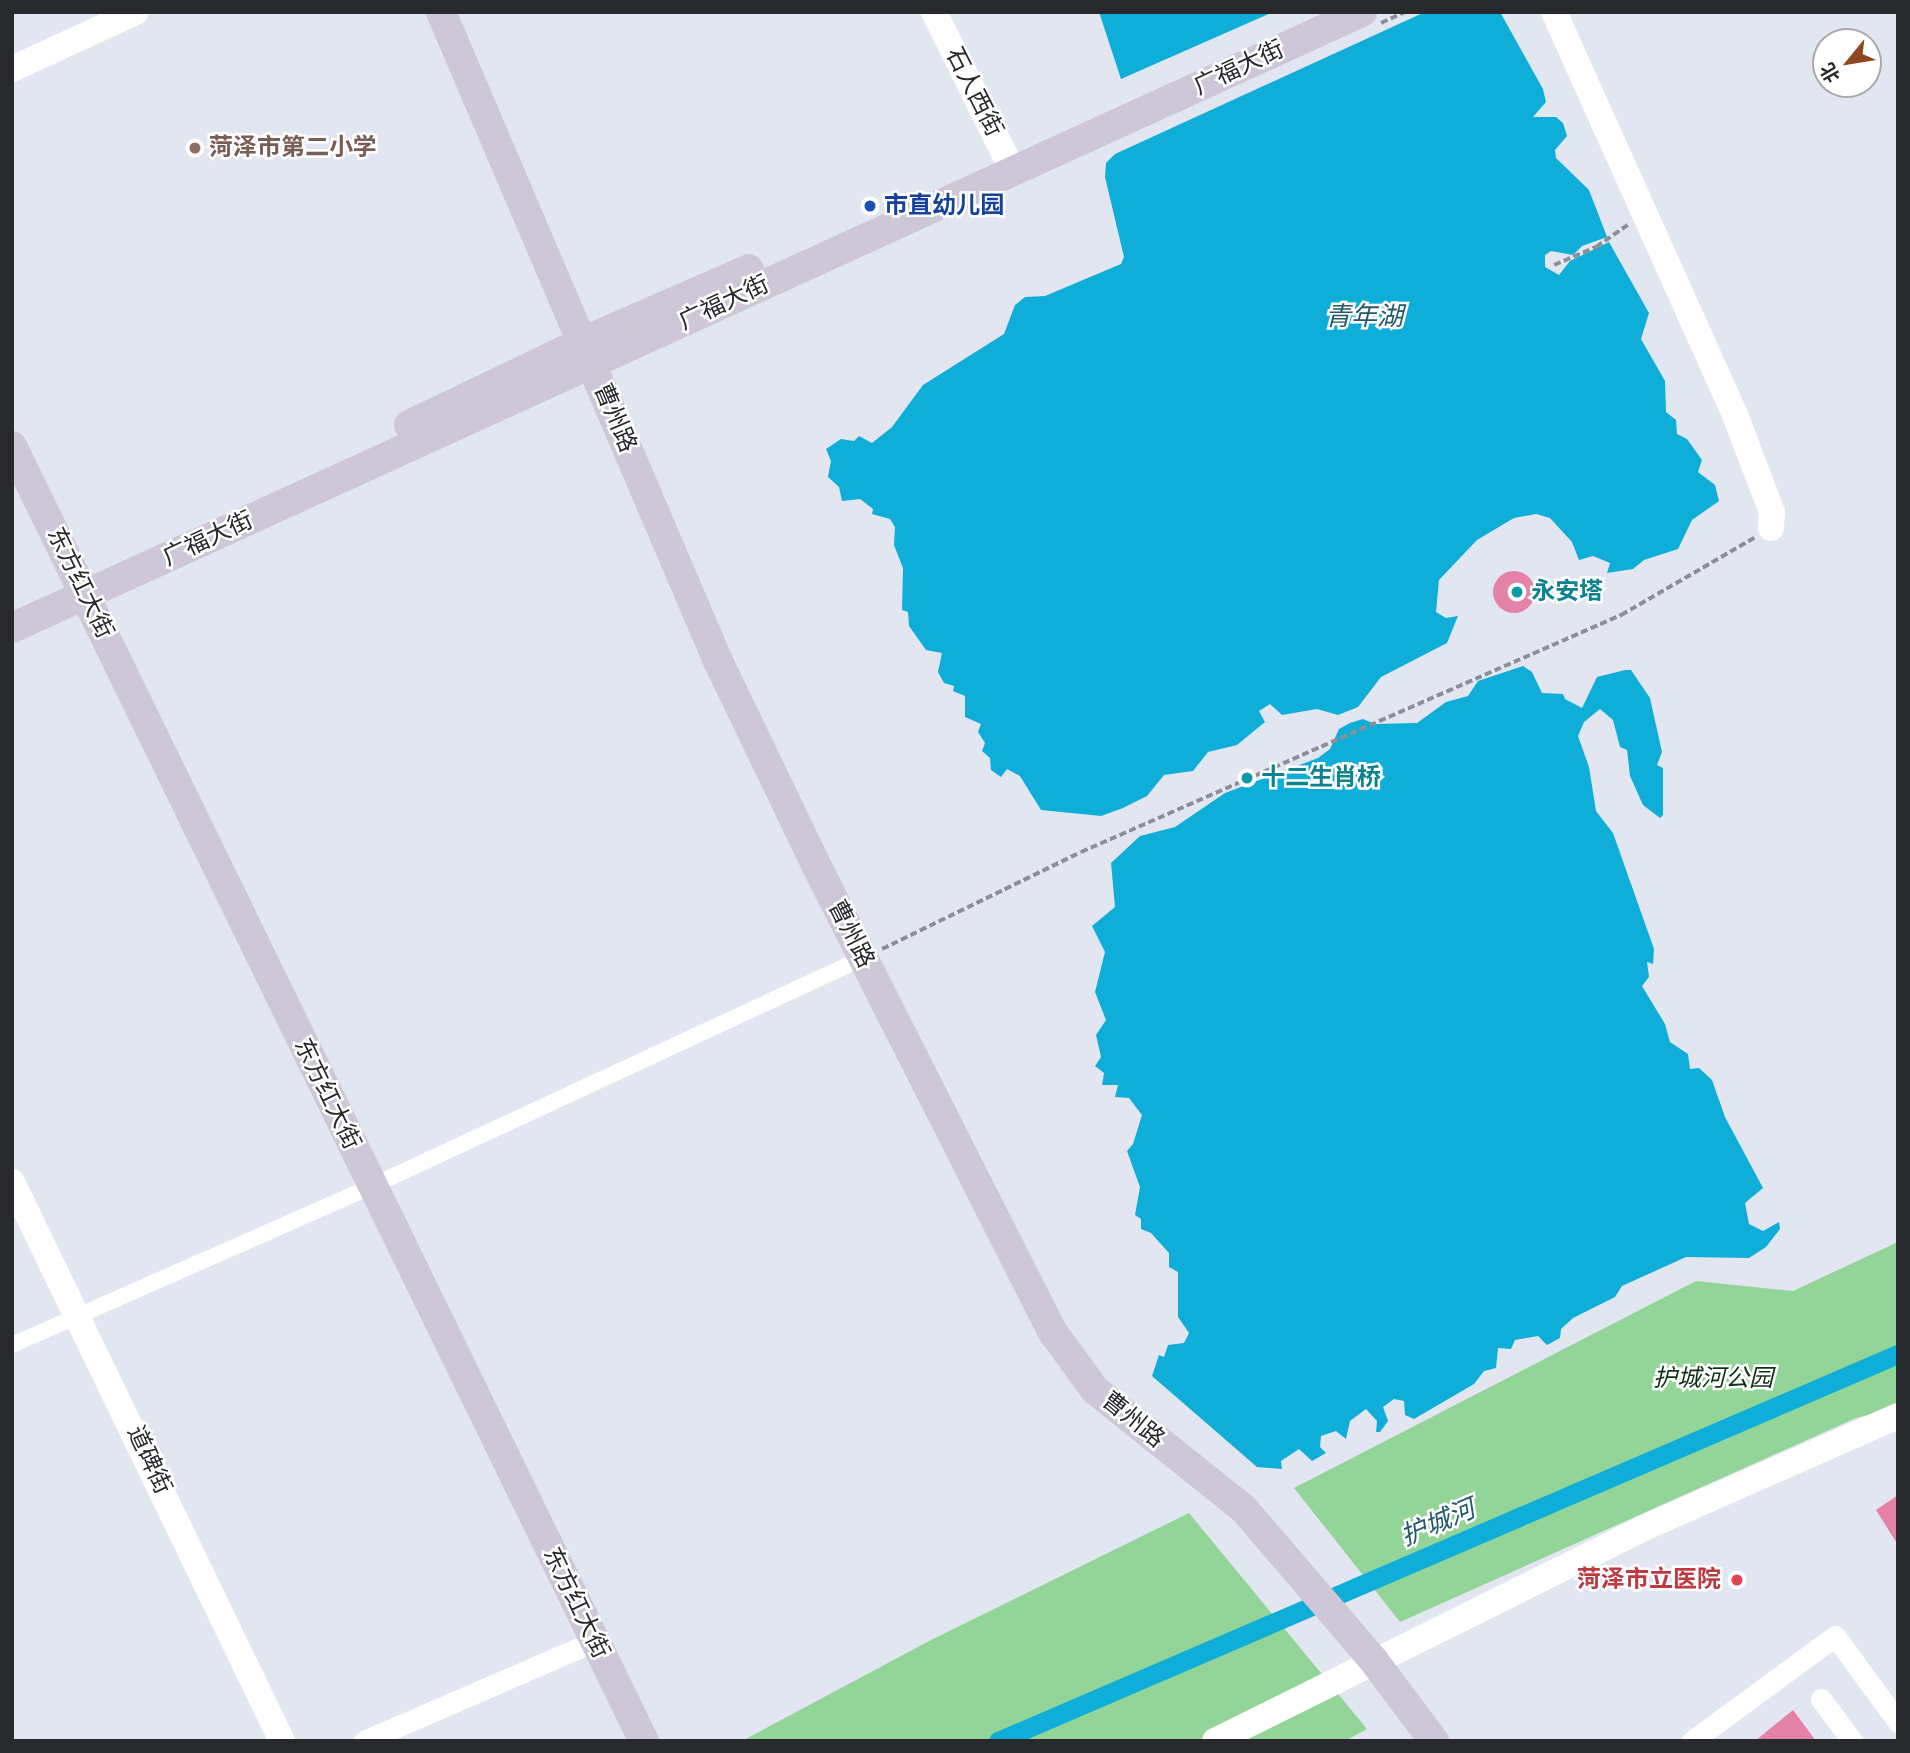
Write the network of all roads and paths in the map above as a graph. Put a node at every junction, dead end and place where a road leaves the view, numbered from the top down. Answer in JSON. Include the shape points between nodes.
{"nodes":[{"id":1,"x":136,"y":12,"type":"edge"},
{"id":2,"x":441,"y":12,"type":"edge"},
{"id":3,"x":934,"y":12,"type":"edge"},
{"id":4,"x":1327,"y":12,"type":"edge"},
{"id":5,"x":1362,"y":12,"type":"edge"},
{"id":6,"x":1554,"y":12,"type":"edge"},
{"id":7,"x":12,"y":69,"type":"edge"},
{"id":8,"x":1010,"y":165,"type":"junction"},
{"id":9,"x":1648,"y":212,"type":"junction"},
{"id":10,"x":1554,"y":265,"type":"dead end"},
{"id":11,"x":587,"y":353,"type":"junction"},
{"id":12,"x":12,"y":446,"type":"edge"},
{"id":13,"x":1771,"y":528,"type":"joint"},
{"id":14,"x":85,"y":594,"type":"junction"},
{"id":15,"x":12,"y":628,"type":"edge"},
{"id":16,"x":863,"y":958,"type":"junction"},
{"id":17,"x":12,"y":1182,"type":"edge"},
{"id":18,"x":372,"y":1186,"type":"junction"},
{"id":19,"x":80,"y":1315,"type":"junction"},
{"id":20,"x":12,"y":1345,"type":"edge"},
{"id":21,"x":1898,"y":1416,"type":"edge"},
{"id":22,"x":595,"y":1641,"type":"junction"},
{"id":23,"x":1369,"y":1656,"type":"junction"},
{"id":24,"x":1821,"y":1699,"type":"dead end"},
{"id":25,"x":1898,"y":1722,"type":"edge"},
{"id":26,"x":282,"y":1741,"type":"edge"},
{"id":27,"x":364,"y":1741,"type":"edge"},
{"id":28,"x":644,"y":1741,"type":"edge"},
{"id":29,"x":1215,"y":1741,"type":"edge"},
{"id":30,"x":1434,"y":1741,"type":"edge"},
{"id":31,"x":1692,"y":1741,"type":"edge"},
{"id":32,"x":1852,"y":1741,"type":"edge"}],
"edges":[{"from":1,"to":7,"type":"street"},
{"from":2,"to":11,"type":"main road","name":"曹州路"},
{"from":3,"to":8,"type":"street","name":"石人西街"},
{"from":4,"to":8,"type":"main road","name":"广福大街"},
{"from":5,"to":8,"type":"main road","name":"广福大街"},
{"from":6,"to":9,"type":"street"},
{"from":8,"to":11,"type":"main road","name":"广福大街"},
{"from":9,"to":10,"type":"path","via":[[1596,247]]},
{"from":9,"to":13,"type":"street","via":[[1735,415],[1772,512]]},
{"from":11,"to":14,"type":"main road","name":"广福大街"},
{"from":11,"to":16,"type":"main road","name":"曹州路","via":[[718,662]]},
{"from":12,"to":14,"type":"main road","name":"东方红大街"},
{"from":13,"to":16,"type":"path","via":[[1621,615],[1081,852]]},
{"from":14,"to":15,"type":"main road","name":"广福大街"},
{"from":14,"to":18,"type":"main road","name":"东方红大街"},
{"from":16,"to":18,"type":"street"},
{"from":16,"to":23,"type":"main road","name":"曹州路","via":[[1052,1331],[1095,1390],[1243,1508]]},
{"from":17,"to":19,"type":"street","name":"道碑街"},
{"from":18,"to":19,"type":"street"},
{"from":18,"to":22,"type":"main road","name":"东方红大街"},
{"from":19,"to":20,"type":"street"},
{"from":19,"to":26,"type":"street","name":"道碑街"},
{"from":21,"to":23,"type":"street"},
{"from":22,"to":27,"type":"street"},
{"from":22,"to":28,"type":"main road","name":"东方红大街"},
{"from":23,"to":29,"type":"street"},
{"from":23,"to":30,"type":"main road","name":"曹州路"},
{"from":24,"to":32,"type":"street"},
{"from":25,"to":31,"type":"street","via":[[1840,1633]]}]}
